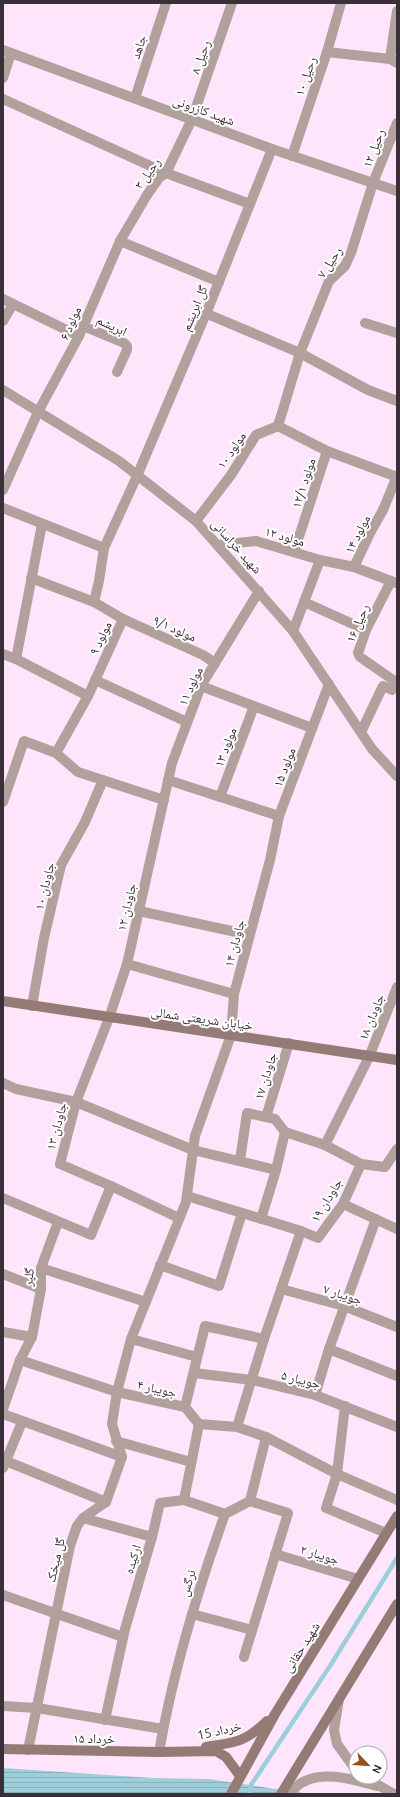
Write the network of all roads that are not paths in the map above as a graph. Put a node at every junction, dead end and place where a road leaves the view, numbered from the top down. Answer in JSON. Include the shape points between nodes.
{"nodes":[{"id":1,"x":166,"y":3,"type":"edge"},
{"id":2,"x":232,"y":3,"type":"edge"},
{"id":3,"x":341,"y":3,"type":"edge"},
{"id":4,"x":397,"y":11,"type":"edge"},
{"id":5,"x":7,"y":52,"type":"edge"},
{"id":6,"x":327,"y":52,"type":"junction"},
{"id":7,"x":393,"y":61,"type":"edge"},
{"id":8,"x":3,"y":78,"type":"edge"},
{"id":9,"x":135,"y":98,"type":"junction"},
{"id":10,"x":3,"y":99,"type":"edge"},
{"id":11,"x":192,"y":119,"type":"junction"},
{"id":12,"x":397,"y":123,"type":"edge"},
{"id":13,"x":272,"y":149,"type":"junction"},
{"id":14,"x":292,"y":156,"type":"junction"},
{"id":15,"x":166,"y":172,"type":"junction"},
{"id":16,"x":373,"y":183,"type":"junction"},
{"id":17,"x":397,"y":191,"type":"edge"},
{"id":18,"x":250,"y":204,"type":"junction"},
{"id":19,"x":120,"y":241,"type":"junction"},
{"id":20,"x":219,"y":282,"type":"junction"},
{"id":21,"x":3,"y":299,"type":"edge"},
{"id":22,"x":13,"y":304,"type":"junction"},
{"id":23,"x":205,"y":314,"type":"junction"},
{"id":24,"x":3,"y":321,"type":"edge"},
{"id":25,"x":365,"y":323,"type":"dead end"},
{"id":26,"x":83,"y":326,"type":"junction"},
{"id":27,"x":397,"y":333,"type":"edge"},
{"id":28,"x":79,"y":336,"type":"junction"},
{"id":29,"x":300,"y":353,"type":"junction"},
{"id":30,"x":117,"y":372,"type":"dead end"},
{"id":31,"x":3,"y":390,"type":"edge"},
{"id":32,"x":397,"y":401,"type":"edge"},
{"id":33,"x":38,"y":412,"type":"junction"},
{"id":34,"x":278,"y":426,"type":"junction"},
{"id":35,"x":327,"y":451,"type":"junction"},
{"id":36,"x":137,"y":476,"type":"junction"},
{"id":37,"x":397,"y":476,"type":"edge"},
{"id":38,"x":3,"y":490,"type":"edge"},
{"id":39,"x":3,"y":508,"type":"edge"},
{"id":40,"x":196,"y":520,"type":"junction"},
{"id":41,"x":42,"y":524,"type":"junction"},
{"id":42,"x":218,"y":545,"type":"junction"},
{"id":43,"x":104,"y":548,"type":"junction"},
{"id":44,"x":294,"y":552,"type":"junction"},
{"id":45,"x":320,"y":560,"type":"junction"},
{"id":46,"x":354,"y":567,"type":"junction"},
{"id":47,"x":32,"y":578,"type":"junction"},
{"id":48,"x":394,"y":582,"type":"edge"},
{"id":49,"x":259,"y":591,"type":"junction"},
{"id":50,"x":94,"y":602,"type":"junction"},
{"id":51,"x":304,"y":602,"type":"junction"},
{"id":52,"x":123,"y":619,"type":"junction"},
{"id":53,"x":293,"y":630,"type":"junction"},
{"id":54,"x":366,"y":630,"type":"junction"},
{"id":55,"x":3,"y":654,"type":"edge"},
{"id":56,"x":16,"y":659,"type":"junction"},
{"id":57,"x":215,"y":663,"type":"junction"},
{"id":58,"x":94,"y":680,"type":"junction"},
{"id":59,"x":329,"y":684,"type":"junction"},
{"id":60,"x":202,"y":686,"type":"junction"},
{"id":61,"x":396,"y":686,"type":"edge"},
{"id":62,"x":88,"y":696,"type":"junction"},
{"id":63,"x":254,"y":706,"type":"junction"},
{"id":64,"x":187,"y":722,"type":"junction"},
{"id":65,"x":312,"y":728,"type":"junction"},
{"id":66,"x":361,"y":732,"type":"junction"},
{"id":67,"x":56,"y":753,"type":"junction"},
{"id":68,"x":397,"y":776,"type":"edge"},
{"id":69,"x":103,"y":780,"type":"junction"},
{"id":70,"x":168,"y":780,"type":"junction"},
{"id":71,"x":220,"y":797,"type":"junction"},
{"id":72,"x":164,"y":800,"type":"junction"},
{"id":73,"x":3,"y":802,"type":"edge"},
{"id":74,"x":279,"y":816,"type":"junction"},
{"id":75,"x":270,"y":860,"type":"joint"},
{"id":76,"x":139,"y":910,"type":"junction"},
{"id":77,"x":250,"y":935,"type":"junction"},
{"id":78,"x":127,"y":964,"type":"junction"},
{"id":79,"x":397,"y":987,"type":"edge"},
{"id":80,"x":234,"y":994,"type":"junction"},
{"id":81,"x":3,"y":1002,"type":"edge"},
{"id":82,"x":32,"y":1006,"type":"junction"},
{"id":83,"x":110,"y":1018,"type":"junction"},
{"id":84,"x":231,"y":1035,"type":"junction"},
{"id":85,"x":289,"y":1043,"type":"junction"},
{"id":86,"x":369,"y":1057,"type":"junction"},
{"id":87,"x":397,"y":1060,"type":"edge"},
{"id":88,"x":3,"y":1084,"type":"edge"},
{"id":89,"x":76,"y":1102,"type":"junction"},
{"id":90,"x":266,"y":1117,"type":"junction"},
{"id":91,"x":285,"y":1132,"type":"junction"},
{"id":92,"x":325,"y":1145,"type":"junction"},
{"id":93,"x":193,"y":1150,"type":"junction"},
{"id":94,"x":397,"y":1150,"type":"edge"},
{"id":95,"x":240,"y":1160,"type":"junction"},
{"id":96,"x":361,"y":1164,"type":"junction"},
{"id":97,"x":276,"y":1170,"type":"junction"},
{"id":98,"x":110,"y":1186,"type":"junction"},
{"id":99,"x":187,"y":1196,"type":"junction"},
{"id":100,"x":3,"y":1198,"type":"edge"},
{"id":101,"x":342,"y":1204,"type":"junction"},
{"id":102,"x":242,"y":1213,"type":"junction"},
{"id":103,"x":179,"y":1218,"type":"junction"},
{"id":104,"x":261,"y":1219,"type":"junction"},
{"id":105,"x":376,"y":1219,"type":"junction"},
{"id":106,"x":58,"y":1222,"type":"junction"},
{"id":107,"x":397,"y":1229,"type":"edge"},
{"id":108,"x":301,"y":1231,"type":"junction"},
{"id":109,"x":160,"y":1265,"type":"junction"},
{"id":110,"x":41,"y":1268,"type":"junction"},
{"id":111,"x":3,"y":1274,"type":"edge"},
{"id":112,"x":41,"y":1288,"type":"junction"},
{"id":113,"x":281,"y":1289,"type":"junction"},
{"id":114,"x":146,"y":1302,"type":"junction"},
{"id":115,"x":344,"y":1306,"type":"junction"},
{"id":116,"x":397,"y":1327,"type":"edge"},
{"id":117,"x":3,"y":1332,"type":"edge"},
{"id":118,"x":32,"y":1337,"type":"junction"},
{"id":119,"x":131,"y":1339,"type":"junction"},
{"id":120,"x":264,"y":1339,"type":"junction"},
{"id":121,"x":328,"y":1349,"type":"junction"},
{"id":122,"x":197,"y":1357,"type":"junction"},
{"id":123,"x":20,"y":1360,"type":"junction"},
{"id":124,"x":194,"y":1372,"type":"junction"},
{"id":125,"x":397,"y":1376,"type":"edge"},
{"id":126,"x":252,"y":1380,"type":"junction"},
{"id":127,"x":117,"y":1392,"type":"junction"},
{"id":128,"x":315,"y":1394,"type":"junction"},
{"id":129,"x":344,"y":1406,"type":"junction"},
{"id":130,"x":184,"y":1407,"type":"junction"},
{"id":131,"x":3,"y":1409,"type":"edge"},
{"id":132,"x":3,"y":1414,"type":"edge"},
{"id":133,"x":22,"y":1422,"type":"junction"},
{"id":134,"x":199,"y":1424,"type":"junction"},
{"id":135,"x":237,"y":1427,"type":"junction"},
{"id":136,"x":397,"y":1427,"type":"edge"},
{"id":137,"x":266,"y":1437,"type":"junction"},
{"id":138,"x":116,"y":1441,"type":"junction"},
{"id":139,"x":122,"y":1457,"type":"junction"},
{"id":140,"x":192,"y":1462,"type":"junction"},
{"id":141,"x":4,"y":1465,"type":"edge"},
{"id":142,"x":337,"y":1474,"type":"junction"},
{"id":143,"x":184,"y":1500,"type":"junction"},
{"id":144,"x":397,"y":1500,"type":"edge"},
{"id":145,"x":250,"y":1501,"type":"junction"},
{"id":146,"x":106,"y":1502,"type":"junction"},
{"id":147,"x":225,"y":1514,"type":"junction"},
{"id":148,"x":397,"y":1516,"type":"edge"},
{"id":149,"x":84,"y":1518,"type":"junction"},
{"id":150,"x":386,"y":1533,"type":"junction"},
{"id":151,"x":152,"y":1537,"type":"junction"},
{"id":152,"x":275,"y":1554,"type":"junction"},
{"id":153,"x":358,"y":1579,"type":"junction"},
{"id":154,"x":3,"y":1595,"type":"edge"},
{"id":155,"x":397,"y":1604,"type":"edge"},
{"id":156,"x":56,"y":1614,"type":"junction"},
{"id":157,"x":192,"y":1614,"type":"junction"},
{"id":158,"x":252,"y":1630,"type":"junction"},
{"id":159,"x":123,"y":1638,"type":"junction"},
{"id":160,"x":244,"y":1658,"type":"dead end"},
{"id":161,"x":340,"y":1696,"type":"junction"},
{"id":162,"x":3,"y":1706,"type":"edge"},
{"id":163,"x":37,"y":1708,"type":"junction"},
{"id":164,"x":275,"y":1714,"type":"junction"},
{"id":165,"x":105,"y":1720,"type":"junction"},
{"id":166,"x":163,"y":1730,"type":"junction"},
{"id":167,"x":3,"y":1748,"type":"edge"},
{"id":168,"x":28,"y":1750,"type":"junction"},
{"id":169,"x":184,"y":1751,"type":"junction"},
{"id":170,"x":159,"y":1752,"type":"junction"},
{"id":171,"x":348,"y":1759,"type":"edge"},
{"id":172,"x":240,"y":1776,"type":"junction"},
{"id":173,"x":377,"y":1786,"type":"joint"},
{"id":174,"x":231,"y":1794,"type":"edge"},
{"id":175,"x":281,"y":1794,"type":"edge"},
{"id":176,"x":289,"y":1794,"type":"edge"},
{"id":177,"x":394,"y":1794,"type":"edge"}],
"edges":[{"from":1,"to":9,"type":"street","name":"جاهد"},
{"from":2,"to":11,"type":"street","name":"رحیل ۸"},
{"from":3,"to":6,"type":"street","name":"رحیل ۱۰"},
{"from":4,"to":7,"type":"street"},
{"from":5,"to":8,"type":"street"},
{"from":5,"to":9,"type":"street","name":"شهید کازرونی"},
{"from":6,"to":7,"type":"street"},
{"from":6,"to":14,"type":"street","name":"رحیل ۱۰"},
{"from":9,"to":11,"type":"street","name":"شهید کازرونی"},
{"from":10,"to":15,"type":"street"},
{"from":11,"to":13,"type":"street","name":"شهید کازرونی"},
{"from":11,"to":15,"type":"street","name":"رحیل ۳"},
{"from":12,"to":16,"type":"street","name":"رحیل ۱۲"},
{"from":13,"to":14,"type":"street","name":"شهید کازرونی"},
{"from":13,"to":18,"type":"street","name":"گل ابریشم"},
{"from":14,"to":16,"type":"street","name":"شهید کازرونی"},
{"from":15,"to":18,"type":"street"},
{"from":15,"to":19,"type":"street","name":"رحیل ۳","via":[[147,195]]},
{"from":16,"to":17,"type":"street","name":"شهید کازرونی"},
{"from":16,"to":29,"type":"street","name":"رحیل ۷","via":[[348,260],[329,281]]},
{"from":18,"to":20,"type":"street","name":"گل ابریشم"},
{"from":19,"to":20,"type":"street"},
{"from":19,"to":26,"type":"street","name":"مولود ۶"},
{"from":20,"to":23,"type":"street","name":"گل ابریشم"},
{"from":21,"to":22,"type":"street"},
{"from":22,"to":24,"type":"street"},
{"from":22,"to":28,"type":"street"},
{"from":23,"to":29,"type":"street"},
{"from":23,"to":36,"type":"street","name":"گل ابریشم"},
{"from":25,"to":27,"type":"street"},
{"from":26,"to":28,"type":"street","name":"مولود ۶"},
{"from":26,"to":30,"type":"street","name":"ابریشم","via":[[127,346]]},
{"from":28,"to":33,"type":"street","name":"مولود ۶"},
{"from":29,"to":32,"type":"street","via":[[368,390]]},
{"from":29,"to":34,"type":"street"},
{"from":31,"to":33,"type":"street","name":"شهید خراسانی"},
{"from":33,"to":36,"type":"street","name":"شهید خراسانی","via":[[119,461]]},
{"from":33,"to":38,"type":"street","name":"مولود ۶"},
{"from":34,"to":35,"type":"street","name":"مولود ۱۲/۱"},
{"from":34,"to":40,"type":"street","name":"مولود ۱۰","via":[[256,436],[231,475]]},
{"from":35,"to":37,"type":"street"},
{"from":35,"to":44,"type":"street","name":"مولود ۱۲/۱"},
{"from":36,"to":40,"type":"street","name":"شهید خراسانی"},
{"from":36,"to":43,"type":"street","name":"مولود ۹"},
{"from":37,"to":46,"type":"street","name":"مولود ۱۴"},
{"from":39,"to":41,"type":"street"},
{"from":40,"to":42,"type":"street","name":"شهید خراسانی"},
{"from":41,"to":43,"type":"street"},
{"from":41,"to":47,"type":"street"},
{"from":42,"to":44,"type":"street","name":"مولود ۱۲","via":[[256,541]]},
{"from":42,"to":49,"type":"street","name":"شهید خراسانی"},
{"from":43,"to":50,"type":"street","name":"مولود ۹"},
{"from":44,"to":45,"type":"street","name":"مولود ۱۲"},
{"from":45,"to":46,"type":"street","name":"مولود ۱۴"},
{"from":45,"to":51,"type":"street"},
{"from":46,"to":48,"type":"street"},
{"from":47,"to":50,"type":"street"},
{"from":47,"to":56,"type":"street"},
{"from":48,"to":54,"type":"street","name":"رحیل ۱۶"},
{"from":49,"to":53,"type":"street","name":"شهید خراسانی"},
{"from":49,"to":57,"type":"street","name":"مولود ۱۱"},
{"from":50,"to":52,"type":"street","name":"مولود ۹"},
{"from":51,"to":53,"type":"street"},
{"from":51,"to":54,"type":"street"},
{"from":52,"to":57,"type":"street","name":"مولود ۹/۱","via":[[203,655]]},
{"from":52,"to":58,"type":"street","name":"مولود ۹"},
{"from":53,"to":59,"type":"street","name":"شهید خراسانی"},
{"from":54,"to":61,"type":"street","name":"رحیل ۱۶","via":[[359,656]]},
{"from":55,"to":56,"type":"street"},
{"from":56,"to":62,"type":"street"},
{"from":57,"to":60,"type":"street","name":"مولود ۱۱"},
{"from":58,"to":62,"type":"street","name":"مولود ۹"},
{"from":58,"to":64,"type":"street"},
{"from":59,"to":65,"type":"street","name":"مولود ۱۵"},
{"from":59,"to":66,"type":"street","name":"شهید خراسانی"},
{"from":60,"to":63,"type":"street"},
{"from":60,"to":64,"type":"street","name":"مولود ۱۱"},
{"from":61,"to":66,"type":"street","via":[[383,686]]},
{"from":62,"to":67,"type":"street","name":"مولود ۹"},
{"from":63,"to":65,"type":"street"},
{"from":63,"to":71,"type":"street","name":"مولود ۱۳"},
{"from":64,"to":70,"type":"street","name":"مولود ۱۱"},
{"from":65,"to":74,"type":"street","name":"مولود ۱۵"},
{"from":66,"to":68,"type":"street","name":"شهید خراسانی","via":[[372,749]]},
{"from":67,"to":69,"type":"street","via":[[78,772]]},
{"from":67,"to":73,"type":"street","via":[[24,741]]},
{"from":69,"to":72,"type":"street"},
{"from":69,"to":82,"type":"street","name":"جاودان ۱۰","via":[[85,822],[61,865]]},
{"from":70,"to":71,"type":"street"},
{"from":70,"to":72,"type":"street","name":"مولود ۱۱"},
{"from":71,"to":74,"type":"street"},
{"from":72,"to":76,"type":"street","name":"جاودان ۱۲"},
{"from":74,"to":75,"type":"street","name":"مولود ۱۵"},
{"from":75,"to":77,"type":"street","name":"جاودان ۱۴"},
{"from":76,"to":77,"type":"street"},
{"from":76,"to":78,"type":"street","name":"جاودان ۱۲"},
{"from":77,"to":80,"type":"street","name":"جاودان ۱۴"},
{"from":78,"to":80,"type":"street"},
{"from":78,"to":83,"type":"street","name":"جاودان ۱۲"},
{"from":79,"to":86,"type":"street","name":"جاودان ۱۸"},
{"from":80,"to":84,"type":"street","name":"جاودان ۱۴"},
{"from":81,"to":82,"type":"main road","name":"خیابان شریعتی شمالی"},
{"from":82,"to":83,"type":"main road","name":"خیابان شریعتی شمالی"},
{"from":83,"to":84,"type":"main road","name":"خیابان شریعتی شمالی"},
{"from":83,"to":89,"type":"street","name":"جاودان ۱۳"},
{"from":84,"to":85,"type":"main road","name":"خیابان شریعتی شمالی"},
{"from":84,"to":93,"type":"street","via":[[195,1136]]},
{"from":85,"to":86,"type":"main road","name":"خیابان شریعتی شمالی"},
{"from":85,"to":90,"type":"street","name":"جاودان ۱۷"},
{"from":86,"to":87,"type":"main road","name":"خیابان شریعتی شمالی"},
{"from":86,"to":92,"type":"street"},
{"from":88,"to":89,"type":"street"},
{"from":89,"to":93,"type":"street"},
{"from":89,"to":98,"type":"street","name":"جاودان ۱۳","via":[[60,1164]]},
{"from":90,"to":91,"type":"street","via":[[274,1119]]},
{"from":90,"to":95,"type":"street","via":[[247,1113]]},
{"from":91,"to":92,"type":"street"},
{"from":91,"to":97,"type":"street"},
{"from":92,"to":96,"type":"street"},
{"from":93,"to":95,"type":"street"},
{"from":93,"to":99,"type":"street"},
{"from":94,"to":96,"type":"street","via":[[385,1167]]},
{"from":95,"to":97,"type":"street"},
{"from":96,"to":101,"type":"street","name":"جاودان ۱۹"},
{"from":97,"to":104,"type":"street"},
{"from":98,"to":103,"type":"street","name":"جاودان ۱۳"},
{"from":98,"to":106,"type":"street","via":[[91,1235]]},
{"from":99,"to":102,"type":"street"},
{"from":99,"to":103,"type":"street"},
{"from":100,"to":106,"type":"street"},
{"from":101,"to":105,"type":"street"},
{"from":101,"to":108,"type":"street","name":"جاودان ۱۹","via":[[318,1238]]},
{"from":102,"to":104,"type":"street"},
{"from":102,"to":109,"type":"street","via":[[219,1286]]},
{"from":103,"to":109,"type":"street"},
{"from":104,"to":108,"type":"street"},
{"from":105,"to":107,"type":"street"},
{"from":105,"to":115,"type":"street"},
{"from":106,"to":110,"type":"street","name":"گلپر"},
{"from":108,"to":113,"type":"street","name":"جاودان ۱۹"},
{"from":109,"to":114,"type":"street"},
{"from":110,"to":112,"type":"street","name":"گلپر"},
{"from":110,"to":114,"type":"street"},
{"from":111,"to":112,"type":"street"},
{"from":112,"to":118,"type":"street","name":"گلپر"},
{"from":113,"to":115,"type":"street","name":"جویبار ۷"},
{"from":113,"to":120,"type":"street","name":"جاودان ۱۹"},
{"from":114,"to":119,"type":"street"},
{"from":115,"to":116,"type":"street","name":"جویبار ۷"},
{"from":115,"to":121,"type":"street"},
{"from":117,"to":118,"type":"street"},
{"from":118,"to":123,"type":"street"},
{"from":119,"to":122,"type":"street"},
{"from":119,"to":127,"type":"street"},
{"from":120,"to":122,"type":"street","via":[[205,1326]]},
{"from":120,"to":126,"type":"street","name":"جاودان ۱۹"},
{"from":121,"to":125,"type":"street"},
{"from":121,"to":128,"type":"street"},
{"from":122,"to":124,"type":"street"},
{"from":123,"to":127,"type":"street","name":"جویبار ۴"},
{"from":123,"to":131,"type":"street"},
{"from":124,"to":126,"type":"street","name":"جویبار ۵"},
{"from":124,"to":130,"type":"street"},
{"from":126,"to":128,"type":"street","name":"جویبار ۵"},
{"from":126,"to":135,"type":"street"},
{"from":127,"to":130,"type":"street","name":"جویبار ۴"},
{"from":127,"to":138,"type":"street","via":[[112,1424]]},
{"from":128,"to":129,"type":"street","name":"جویبار ۵"},
{"from":129,"to":136,"type":"street","name":"جویبار ۵"},
{"from":129,"to":142,"type":"street"},
{"from":130,"to":134,"type":"street","name":"جویبار ۴"},
{"from":132,"to":133,"type":"street"},
{"from":133,"to":139,"type":"street"},
{"from":133,"to":141,"type":"street"},
{"from":134,"to":135,"type":"street"},
{"from":134,"to":140,"type":"street"},
{"from":135,"to":137,"type":"street"},
{"from":137,"to":142,"type":"street"},
{"from":137,"to":145,"type":"street"},
{"from":138,"to":139,"type":"street"},
{"from":138,"to":140,"type":"street"},
{"from":139,"to":146,"type":"street"},
{"from":140,"to":143,"type":"street"},
{"from":141,"to":146,"type":"street"},
{"from":142,"to":144,"type":"street"},
{"from":142,"to":150,"type":"street","via":[[326,1508]]},
{"from":143,"to":147,"type":"street"},
{"from":143,"to":151,"type":"street","name":"ارکیده","via":[[160,1503]]},
{"from":145,"to":147,"type":"street"},
{"from":145,"to":152,"type":"street","via":[[288,1513]]},
{"from":146,"to":149,"type":"street","name":"گل میخک"},
{"from":147,"to":157,"type":"street","name":"نرگس","via":[[201,1580]]},
{"from":148,"to":150,"type":"main road","name":"شهید حقانی"},
{"from":149,"to":151,"type":"street"},
{"from":149,"to":156,"type":"street","name":"گل میخک","via":[[70,1546]]},
{"from":150,"to":153,"type":"main road","name":"شهید حقانی"},
{"from":151,"to":159,"type":"street","name":"ارکیده"},
{"from":152,"to":153,"type":"street","name":"جویبار ۲"},
{"from":152,"to":158,"type":"street"},
{"from":153,"to":164,"type":"main road","name":"شهید حقانی"},
{"from":154,"to":156,"type":"street"},
{"from":155,"to":161,"type":"main road"},
{"from":156,"to":159,"type":"street"},
{"from":156,"to":163,"type":"street","name":"گل میخک"},
{"from":157,"to":158,"type":"street"},
{"from":157,"to":166,"type":"street","name":"نرگس"},
{"from":158,"to":160,"type":"street"},
{"from":159,"to":165,"type":"street","name":"ارکیده"},
{"from":161,"to":171,"type":"street","via":[[334,1730],[337,1744]]},
{"from":161,"to":175,"type":"main road"},
{"from":162,"to":163,"type":"street"},
{"from":163,"to":165,"type":"street"},
{"from":163,"to":168,"type":"street","name":"گل میخک"},
{"from":164,"to":169,"type":"main road","name":"15 خرداد","via":[[243,1740]]},
{"from":164,"to":172,"type":"main road","name":"شهید حقانی"},
{"from":165,"to":166,"type":"street"},
{"from":166,"to":170,"type":"street","name":"نرگس"},
{"from":167,"to":168,"type":"main road","name":"۱۵ خرداد"},
{"from":168,"to":170,"type":"main road","name":"۱۵ خرداد"},
{"from":169,"to":170,"type":"main road","name":"۱۵ خرداد"},
{"from":169,"to":172,"type":"main road","via":[[216,1751],[226,1757]]},
{"from":172,"to":174,"type":"main road","name":"شهید حقانی"},
{"from":173,"to":176,"type":"street","via":[[323,1776],[302,1782]]},
{"from":173,"to":177,"type":"street"}]}
